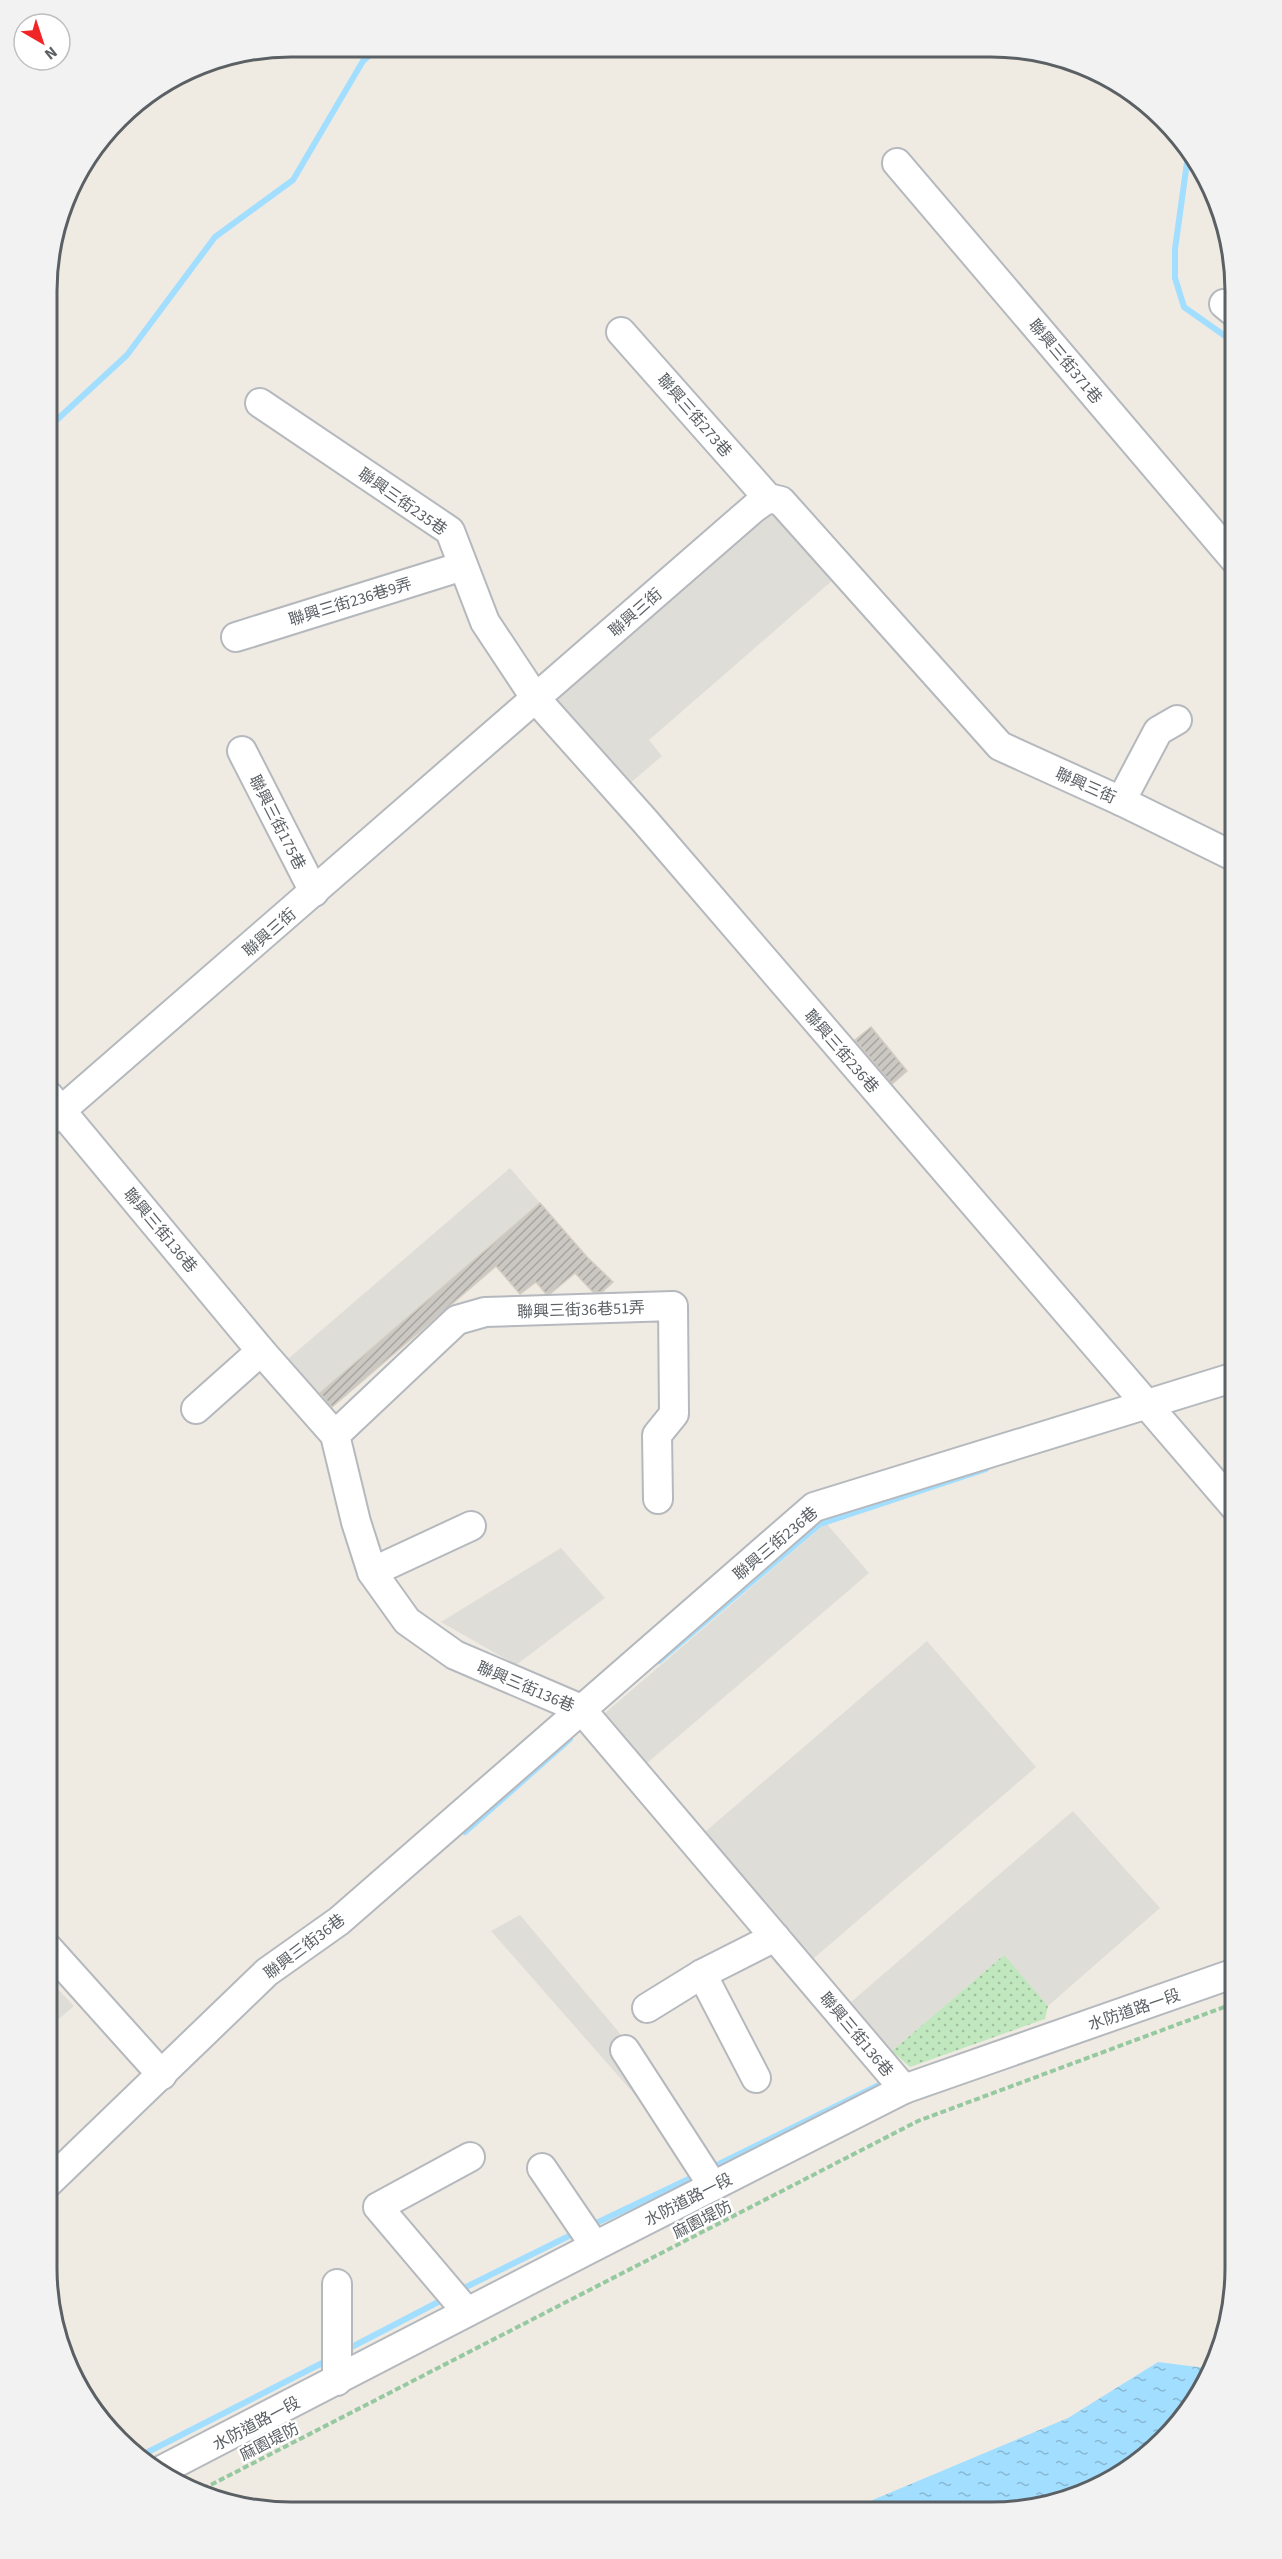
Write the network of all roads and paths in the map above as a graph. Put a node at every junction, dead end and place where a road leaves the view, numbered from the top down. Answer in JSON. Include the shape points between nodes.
{"nodes":[{"id":1,"x":897,"y":163,"type":"dead end"},
{"id":2,"x":621,"y":332,"type":"dead end"},
{"id":3,"x":260,"y":403,"type":"dead end"},
{"id":4,"x":768,"y":498,"type":"junction"},
{"id":5,"x":1225,"y":548,"type":"edge"},
{"id":6,"x":463,"y":566,"type":"junction"},
{"id":7,"x":236,"y":637,"type":"dead end"},
{"id":8,"x":536,"y":699,"type":"junction"},
{"id":9,"x":1177,"y":720,"type":"dead end"},
{"id":10,"x":242,"y":751,"type":"dead end"},
{"id":11,"x":1121,"y":801,"type":"junction"},
{"id":12,"x":1225,"y":852,"type":"edge"},
{"id":13,"x":314,"y":892,"type":"junction"},
{"id":14,"x":57,"y":1105,"type":"edge"},
{"id":15,"x":57,"y":1115,"type":"edge"},
{"id":16,"x":261,"y":1350,"type":"junction"},
{"id":17,"x":1225,"y":1380,"type":"edge"},
{"id":18,"x":1146,"y":1406,"type":"junction"},
{"id":19,"x":196,"y":1408,"type":"dead end"},
{"id":20,"x":335,"y":1435,"type":"junction"},
{"id":21,"x":1225,"y":1496,"type":"edge"},
{"id":22,"x":658,"y":1499,"type":"dead end"},
{"id":23,"x":471,"y":1526,"type":"dead end"},
{"id":24,"x":372,"y":1572,"type":"junction"},
{"id":25,"x":581,"y":1709,"type":"junction"},
{"id":26,"x":775,"y":1937,"type":"junction"},
{"id":27,"x":57,"y":1958,"type":"edge"},
{"id":28,"x":702,"y":1974,"type":"junction"},
{"id":29,"x":1225,"y":1977,"type":"edge"},
{"id":30,"x":1225,"y":2007,"type":"edge"},
{"id":31,"x":647,"y":2008,"type":"dead end"},
{"id":32,"x":626,"y":2050,"type":"dead end"},
{"id":33,"x":162,"y":2075,"type":"junction"},
{"id":34,"x":756,"y":2078,"type":"dead end"},
{"id":35,"x":904,"y":2089,"type":"junction"},
{"id":36,"x":470,"y":2157,"type":"dead end"},
{"id":37,"x":542,"y":2168,"type":"dead end"},
{"id":38,"x":57,"y":2175,"type":"edge"},
{"id":39,"x":707,"y":2177,"type":"junction"},
{"id":40,"x":587,"y":2235,"type":"junction"},
{"id":41,"x":337,"y":2284,"type":"dead end"},
{"id":42,"x":457,"y":2301,"type":"junction"},
{"id":43,"x":337,"y":2364,"type":"junction"},
{"id":44,"x":167,"y":2467,"type":"edge"},
{"id":45,"x":207,"y":2487,"type":"edge"}],
"edges":[{"from":1,"to":5,"type":"street","name":"聯興三街371巷"},
{"from":2,"to":4,"type":"street","name":"聯興三街273巷"},
{"from":3,"to":6,"type":"street","name":"聯興三街235巷","via":[[450,531]]},
{"from":4,"to":8,"type":"street","name":"聯興三街"},
{"from":4,"to":11,"type":"street","name":"聯興三街","via":[[782,501],[1000,746]]},
{"from":6,"to":7,"type":"street","name":"聯興三街236巷9弄"},
{"from":6,"to":8,"type":"street","name":"聯興三街235巷","via":[[485,622]]},
{"from":8,"to":13,"type":"street","name":"聯興三街"},
{"from":8,"to":18,"type":"street","name":"聯興三街236巷"},
{"from":9,"to":11,"type":"street","via":[[1158,731]]},
{"from":10,"to":13,"type":"street","name":"聯興三街175巷"},
{"from":11,"to":12,"type":"street","name":"聯興三街"},
{"from":13,"to":14,"type":"street","name":"聯興三街"},
{"from":15,"to":16,"type":"street","name":"聯興三街136巷"},
{"from":16,"to":19,"type":"street"},
{"from":16,"to":20,"type":"street","name":"聯興三街136巷"},
{"from":17,"to":18,"type":"street"},
{"from":18,"to":21,"type":"street","name":"聯興三街236巷"},
{"from":18,"to":25,"type":"street","name":"聯興三街236巷","via":[[814,1507]]},
{"from":20,"to":22,"type":"street","name":"聯興三街36巷51弄","via":[[457,1320],[485,1312],[673,1306],[674,1414],[657,1435]]},
{"from":20,"to":24,"type":"street","name":"聯興三街136巷"},
{"from":23,"to":24,"type":"street"},
{"from":24,"to":25,"type":"street","name":"聯興三街136巷","via":[[407,1621],[455,1655]]},
{"from":25,"to":26,"type":"street","name":"聯興三街136巷"},
{"from":25,"to":33,"type":"street","name":"聯興三街36巷","via":[[339,1921],[267,1972]]},
{"from":26,"to":28,"type":"street"},
{"from":26,"to":35,"type":"street","name":"聯興三街136巷"},
{"from":27,"to":33,"type":"street"},
{"from":28,"to":31,"type":"street"},
{"from":28,"to":34,"type":"street"},
{"from":29,"to":35,"type":"street","name":"水防道路一段"},
{"from":30,"to":45,"type":"path","name":"麻園堤防","via":[[918,2121]]},
{"from":32,"to":39,"type":"street"},
{"from":33,"to":38,"type":"street","name":"聯興三街36巷"},
{"from":35,"to":39,"type":"street","name":"水防道路一段"},
{"from":36,"to":42,"type":"street","via":[[378,2207]]},
{"from":37,"to":40,"type":"street"},
{"from":39,"to":40,"type":"street","name":"水防道路一段"},
{"from":40,"to":42,"type":"street","name":"水防道路一段"},
{"from":41,"to":43,"type":"street"},
{"from":42,"to":43,"type":"street","name":"水防道路一段"},
{"from":43,"to":44,"type":"street","name":"水防道路一段"}]}
